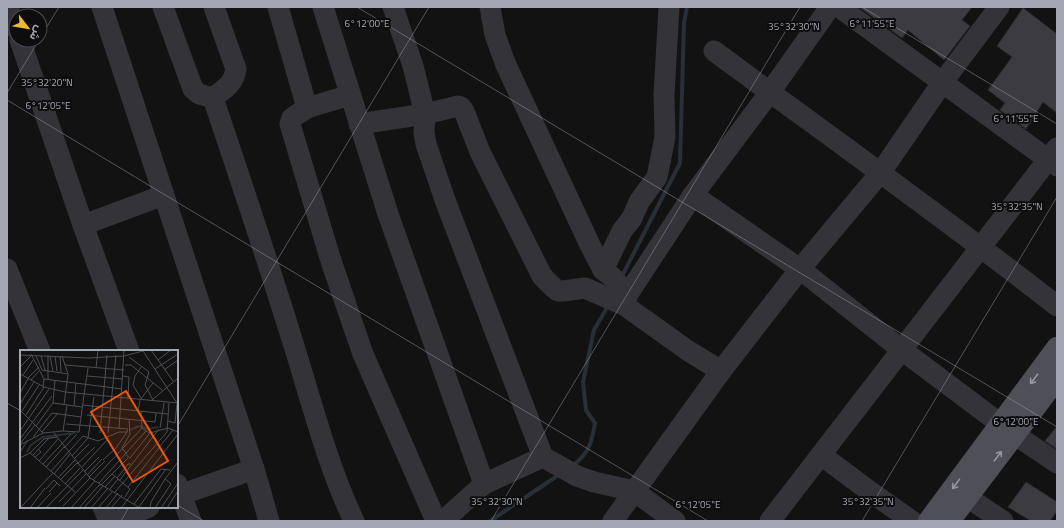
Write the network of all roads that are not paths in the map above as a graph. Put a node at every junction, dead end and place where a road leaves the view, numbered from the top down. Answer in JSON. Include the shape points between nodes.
{"nodes":[{"id":1,"x":102,"y":7,"type":"edge"},
{"id":2,"x":163,"y":7,"type":"edge"},
{"id":3,"x":214,"y":7,"type":"edge"},
{"id":4,"x":278,"y":7,"type":"edge"},
{"id":5,"x":323,"y":7,"type":"edge"},
{"id":6,"x":393,"y":7,"type":"edge"},
{"id":7,"x":490,"y":7,"type":"edge"},
{"id":8,"x":656,"y":7,"type":"edge"},
{"id":9,"x":669,"y":7,"type":"edge"},
{"id":10,"x":830,"y":7,"type":"edge"},
{"id":11,"x":839,"y":7,"type":"edge"},
{"id":12,"x":999,"y":7,"type":"edge"},
{"id":13,"x":666,"y":47,"type":"junction"},
{"id":14,"x":23,"y":48,"type":"edge"},
{"id":15,"x":714,"y":51,"type":"dead end"},
{"id":16,"x":942,"y":83,"type":"junction"},
{"id":17,"x":770,"y":92,"type":"junction"},
{"id":18,"x":350,"y":96,"type":"junction"},
{"id":19,"x":213,"y":98,"type":"junction"},
{"id":20,"x":307,"y":108,"type":"junction"},
{"id":21,"x":425,"y":114,"type":"junction"},
{"id":22,"x":360,"y":124,"type":"junction"},
{"id":23,"x":1054,"y":157,"type":"edge"},
{"id":24,"x":881,"y":172,"type":"junction"},
{"id":25,"x":164,"y":195,"type":"junction"},
{"id":26,"x":693,"y":195,"type":"junction"},
{"id":27,"x":83,"y":225,"type":"junction"},
{"id":28,"x":981,"y":247,"type":"junction"},
{"id":29,"x":7,"y":269,"type":"edge"},
{"id":30,"x":603,"y":270,"type":"junction"},
{"id":31,"x":800,"y":270,"type":"junction"},
{"id":32,"x":626,"y":300,"type":"junction"},
{"id":33,"x":1057,"y":306,"type":"edge"},
{"id":34,"x":1057,"y":348,"type":"edge"},
{"id":35,"x":40,"y":350,"type":"edge"},
{"id":36,"x":129,"y":350,"type":"edge"},
{"id":37,"x":902,"y":350,"type":"junction"},
{"id":38,"x":721,"y":370,"type":"junction"},
{"id":39,"x":1057,"y":378,"type":"edge"},
{"id":40,"x":1007,"y":429,"type":"junction"},
{"id":41,"x":821,"y":455,"type":"junction"},
{"id":42,"x":543,"y":457,"type":"junction"},
{"id":43,"x":1057,"y":462,"type":"edge"},
{"id":44,"x":254,"y":469,"type":"junction"},
{"id":45,"x":484,"y":484,"type":"junction"},
{"id":46,"x":178,"y":491,"type":"edge"},
{"id":47,"x":634,"y":491,"type":"junction"},
{"id":48,"x":967,"y":497,"type":"junction"},
{"id":49,"x":103,"y":508,"type":"edge"},
{"id":50,"x":147,"y":508,"type":"edge"},
{"id":51,"x":109,"y":521,"type":"edge"},
{"id":52,"x":116,"y":521,"type":"edge"},
{"id":53,"x":191,"y":521,"type":"edge"},
{"id":54,"x":269,"y":521,"type":"edge"},
{"id":55,"x":354,"y":521,"type":"edge"},
{"id":56,"x":436,"y":521,"type":"edge"},
{"id":57,"x":443,"y":521,"type":"edge"},
{"id":58,"x":613,"y":521,"type":"edge"},
{"id":59,"x":675,"y":521,"type":"edge"},
{"id":60,"x":770,"y":521,"type":"edge"},
{"id":61,"x":912,"y":521,"type":"edge"},
{"id":62,"x":929,"y":521,"type":"edge"},
{"id":63,"x":949,"y":521,"type":"edge"},
{"id":64,"x":1003,"y":521,"type":"edge"}],
"edges":[{"from":1,"to":25,"type":"street"},
{"from":2,"to":19,"type":"street","via":[[193,89],[199,94]]},
{"from":3,"to":19,"type":"street","via":[[236,69],[231,83]]},
{"from":4,"to":20,"type":"street"},
{"from":5,"to":18,"type":"street"},
{"from":6,"to":21,"type":"street","via":[[413,66]]},
{"from":7,"to":30,"type":"street","via":[[495,35],[506,65]]},
{"from":8,"to":13,"type":"street"},
{"from":9,"to":13,"type":"street"},
{"from":10,"to":17,"type":"street"},
{"from":11,"to":16,"type":"street"},
{"from":12,"to":16,"type":"street"},
{"from":13,"to":30,"type":"street","via":[[666,137],[657,177],[622,231]]},
{"from":14,"to":27,"type":"street"},
{"from":15,"to":17,"type":"street"},
{"from":16,"to":23,"type":"street"},
{"from":16,"to":24,"type":"street"},
{"from":17,"to":24,"type":"street"},
{"from":17,"to":26,"type":"street"},
{"from":18,"to":20,"type":"street"},
{"from":18,"to":22,"type":"street"},
{"from":19,"to":55,"type":"street","via":[[319,430]]},
{"from":20,"to":56,"type":"street","via":[[292,118],[290,124],[331,261],[364,354]]},
{"from":21,"to":22,"type":"street"},
{"from":21,"to":32,"type":"street","via":[[458,106],[462,109],[480,152],[542,276],[554,288],[563,291],[585,288]]},
{"from":21,"to":42,"type":"street","via":[[426,144],[445,200]]},
{"from":22,"to":45,"type":"street","via":[[388,214]]},
{"from":23,"to":28,"type":"street"},
{"from":24,"to":28,"type":"street"},
{"from":24,"to":31,"type":"street"},
{"from":25,"to":27,"type":"street"},
{"from":25,"to":44,"type":"street"},
{"from":26,"to":31,"type":"street"},
{"from":26,"to":32,"type":"street"},
{"from":27,"to":36,"type":"street"},
{"from":28,"to":33,"type":"street"},
{"from":28,"to":37,"type":"street"},
{"from":29,"to":35,"type":"street"},
{"from":30,"to":32,"type":"street","via":[[611,276]]},
{"from":31,"to":37,"type":"street"},
{"from":31,"to":38,"type":"street"},
{"from":32,"to":38,"type":"street","via":[[687,350]]},
{"from":34,"to":40,"type":"main road","one_way":true},
{"from":37,"to":40,"type":"street"},
{"from":37,"to":41,"type":"street"},
{"from":38,"to":47,"type":"street"},
{"from":39,"to":40,"type":"main road"},
{"from":40,"to":43,"type":"street"},
{"from":48,"to":40,"type":"main road","one_way":true},
{"from":40,"to":62,"type":"main road","one_way":true},
{"from":41,"to":60,"type":"street"},
{"from":41,"to":61,"type":"street"},
{"from":42,"to":45,"type":"street"},
{"from":42,"to":47,"type":"street","via":[[577,476]]},
{"from":44,"to":46,"type":"street"},
{"from":44,"to":54,"type":"street"},
{"from":45,"to":57,"type":"street"},
{"from":46,"to":53,"type":"street"},
{"from":47,"to":58,"type":"street"},
{"from":47,"to":59,"type":"street"},
{"from":48,"to":63,"type":"main road"},
{"from":48,"to":64,"type":"street"},
{"from":49,"to":51,"type":"street"},
{"from":50,"to":52,"type":"street"}]}
